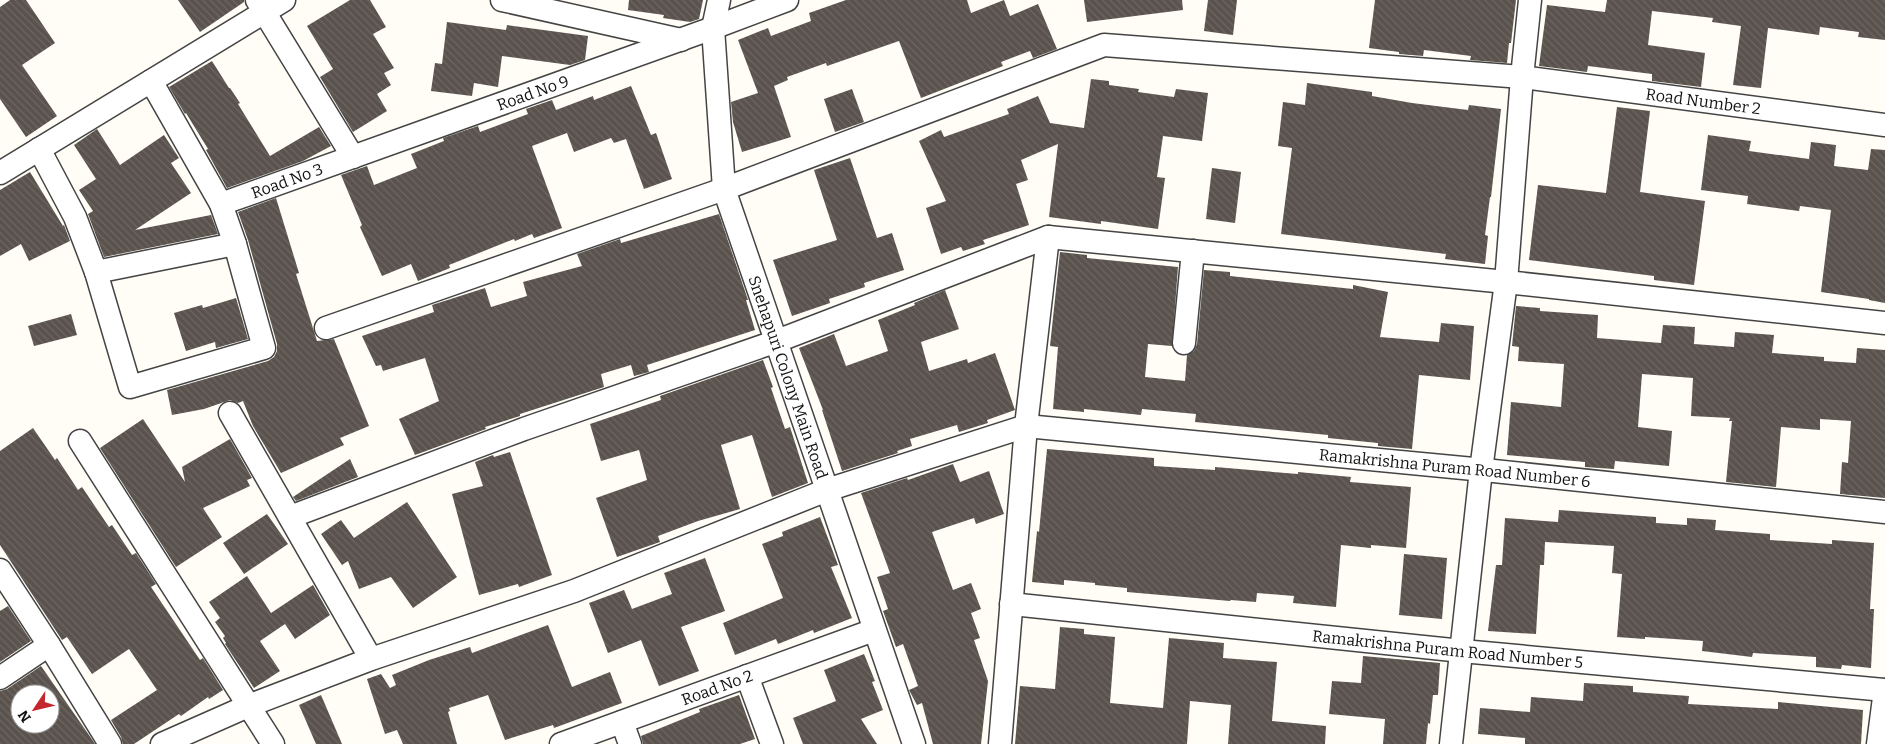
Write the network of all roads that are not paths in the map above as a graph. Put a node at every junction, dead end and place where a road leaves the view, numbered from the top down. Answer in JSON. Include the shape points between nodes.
{"nodes":[{"id":1,"x":284,"y":0,"type":"edge"},
{"id":2,"x":502,"y":0,"type":"edge"},
{"id":3,"x":719,"y":0,"type":"edge"},
{"id":4,"x":787,"y":0,"type":"edge"},
{"id":5,"x":1530,"y":0,"type":"edge"},
{"id":6,"x":261,"y":6,"type":"edge"},
{"id":7,"x":714,"y":28,"type":"junction"},
{"id":8,"x":681,"y":40,"type":"junction"},
{"id":9,"x":1522,"y":77,"type":"junction"},
{"id":10,"x":151,"y":81,"type":"junction"},
{"id":11,"x":1885,"y":125,"type":"edge"},
{"id":12,"x":39,"y":149,"type":"junction"},
{"id":13,"x":353,"y":157,"type":"junction"},
{"id":14,"x":0,"y":172,"type":"edge"},
{"id":15,"x":724,"y":189,"type":"junction"},
{"id":16,"x":221,"y":204,"type":"junction"},
{"id":17,"x":1048,"y":236,"type":"junction"},
{"id":18,"x":235,"y":244,"type":"junction"},
{"id":19,"x":1193,"y":251,"type":"junction"},
{"id":20,"x":96,"y":272,"type":"junction"},
{"id":21,"x":1506,"y":282,"type":"junction"},
{"id":22,"x":1885,"y":323,"type":"edge"},
{"id":23,"x":326,"y":328,"type":"dead end"},
{"id":24,"x":777,"y":341,"type":"junction"},
{"id":25,"x":1184,"y":343,"type":"dead end"},
{"id":26,"x":230,"y":412,"type":"dead end"},
{"id":27,"x":1026,"y":426,"type":"junction"},
{"id":28,"x":80,"y":441,"type":"dead end"},
{"id":29,"x":1481,"y":470,"type":"junction"},
{"id":30,"x":827,"y":490,"type":"junction"},
{"id":31,"x":1885,"y":512,"type":"edge"},
{"id":32,"x":290,"y":517,"type":"junction"},
{"id":33,"x":0,"y":570,"type":"edge"},
{"id":34,"x":1011,"y":604,"type":"junction"},
{"id":35,"x":874,"y":630,"type":"junction"},
{"id":36,"x":49,"y":645,"type":"junction"},
{"id":37,"x":1462,"y":651,"type":"junction"},
{"id":38,"x":371,"y":659,"type":"junction"},
{"id":39,"x":747,"y":676,"type":"junction"},
{"id":40,"x":0,"y":678,"type":"edge"},
{"id":41,"x":1885,"y":690,"type":"edge"},
{"id":42,"x":248,"y":706,"type":"junction"},
{"id":43,"x":622,"y":722,"type":"junction"},
{"id":44,"x":110,"y":744,"type":"edge"},
{"id":45,"x":162,"y":744,"type":"edge"},
{"id":46,"x":273,"y":744,"type":"edge"},
{"id":47,"x":561,"y":744,"type":"edge"},
{"id":48,"x":630,"y":744,"type":"edge"},
{"id":49,"x":772,"y":744,"type":"edge"},
{"id":50,"x":914,"y":744,"type":"edge"},
{"id":51,"x":1000,"y":744,"type":"edge"},
{"id":52,"x":1451,"y":744,"type":"edge"},
{"id":53,"x":1878,"y":744,"type":"edge"}],
"edges":[{"from":1,"to":6,"type":"street"},
{"from":2,"to":8,"type":"street"},
{"from":3,"to":7,"type":"street","name":"Snehapuri Colony Main Road"},
{"from":4,"to":7,"type":"street","name":"Road No 9"},
{"from":5,"to":9,"type":"street"},
{"from":6,"to":10,"type":"street"},
{"from":6,"to":13,"type":"street"},
{"from":7,"to":8,"type":"street","name":"Road No 9"},
{"from":7,"to":15,"type":"street","name":"Snehapuri Colony Main Road"},
{"from":8,"to":13,"type":"street","name":"Road No 9"},
{"from":9,"to":11,"type":"street","name":"Road Number 2"},
{"from":9,"to":15,"type":"street","name":"Road Number 2","via":[[1104,45]]},
{"from":9,"to":21,"type":"street"},
{"from":10,"to":12,"type":"street"},
{"from":10,"to":16,"type":"street"},
{"from":12,"to":14,"type":"street"},
{"from":12,"to":20,"type":"street","via":[[75,217]]},
{"from":13,"to":16,"type":"street","name":"Road No 3"},
{"from":15,"to":23,"type":"street","name":"Road Number 2"},
{"from":15,"to":24,"type":"street","name":"Snehapuri Colony Main Road"},
{"from":16,"to":18,"type":"street"},
{"from":17,"to":19,"type":"street"},
{"from":17,"to":24,"type":"street"},
{"from":17,"to":27,"type":"street"},
{"from":18,"to":20,"type":"street"},
{"from":18,"to":20,"type":"street","via":[[264,348],[130,387]]},
{"from":19,"to":21,"type":"street"},
{"from":19,"to":25,"type":"street"},
{"from":21,"to":22,"type":"street"},
{"from":21,"to":29,"type":"street"},
{"from":24,"to":30,"type":"street","name":"Snehapuri Colony Main Road"},
{"from":24,"to":32,"type":"street","via":[[524,429]]},
{"from":26,"to":32,"type":"street"},
{"from":27,"to":29,"type":"street","name":"Ramakrishna Puram Road Number 6"},
{"from":27,"to":30,"type":"street"},
{"from":27,"to":34,"type":"street"},
{"from":28,"to":42,"type":"street"},
{"from":29,"to":31,"type":"street","name":"Ramakrishna Puram Road Number 6"},
{"from":29,"to":37,"type":"street"},
{"from":30,"to":35,"type":"street","name":"Snehapuri Colony Main Road"},
{"from":30,"to":38,"type":"street","via":[[574,591]]},
{"from":32,"to":38,"type":"street"},
{"from":33,"to":36,"type":"street"},
{"from":34,"to":37,"type":"street","name":"Ramakrishna Puram Road Number 5"},
{"from":34,"to":51,"type":"street"},
{"from":35,"to":39,"type":"street","name":"Road No 2"},
{"from":35,"to":50,"type":"street","name":"Snehapuri Colony Main Road"},
{"from":36,"to":40,"type":"street"},
{"from":36,"to":44,"type":"street"},
{"from":37,"to":41,"type":"street","name":"Ramakrishna Puram Road Number 5"},
{"from":37,"to":52,"type":"street"},
{"from":38,"to":42,"type":"street"},
{"from":39,"to":43,"type":"street","name":"Road No 2"},
{"from":39,"to":49,"type":"street"},
{"from":41,"to":53,"type":"street"},
{"from":42,"to":45,"type":"street"},
{"from":42,"to":46,"type":"street"},
{"from":43,"to":47,"type":"street","name":"Road No 2"},
{"from":43,"to":48,"type":"street"}]}
